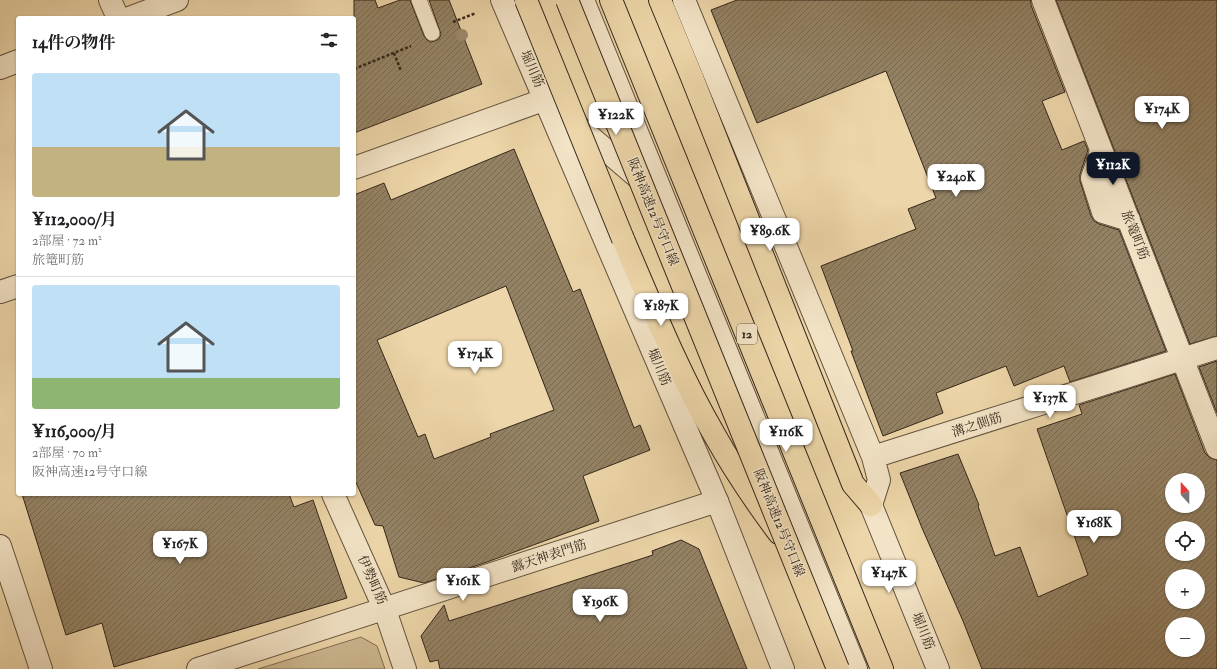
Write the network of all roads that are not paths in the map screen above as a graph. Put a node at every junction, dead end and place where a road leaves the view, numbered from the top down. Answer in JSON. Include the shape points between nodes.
{"nodes":[{"id":1,"x":110,"y":0,"type":"edge"},
{"id":2,"x":177,"y":0,"type":"edge"},
{"id":3,"x":419,"y":0,"type":"edge"},
{"id":4,"x":502,"y":0,"type":"edge"},
{"id":5,"x":526,"y":0,"type":"edge"},
{"id":6,"x":567,"y":0,"type":"edge"},
{"id":7,"x":583,"y":0,"type":"edge"},
{"id":8,"x":611,"y":0,"type":"edge"},
{"id":9,"x":660,"y":0,"type":"edge"},
{"id":10,"x":684,"y":0,"type":"edge"},
{"id":11,"x":1043,"y":0,"type":"edge"},
{"id":12,"x":117,"y":16,"type":"edge"},
{"id":13,"x":134,"y":16,"type":"edge"},
{"id":14,"x":432,"y":33,"type":"dead end"},
{"id":15,"x":16,"y":62,"type":"edge"},
{"id":16,"x":0,"y":68,"type":"edge"},
{"id":17,"x":546,"y":99,"type":"junction"},
{"id":18,"x":356,"y":167,"type":"edge"},
{"id":19,"x":664,"y":199,"type":"junction"},
{"id":20,"x":16,"y":287,"type":"edge"},
{"id":21,"x":0,"y":292,"type":"edge"},
{"id":22,"x":1217,"y":348,"type":"edge"},
{"id":23,"x":1183,"y":359,"type":"junction"},
{"id":24,"x":1217,"y":448,"type":"edge"},
{"id":25,"x":874,"y":457,"type":"junction"},
{"id":26,"x":334,"y":496,"type":"edge"},
{"id":27,"x":717,"y":501,"type":"junction"},
{"id":28,"x":871,"y":505,"type":"junction"},
{"id":29,"x":787,"y":543,"type":"junction"},
{"id":30,"x":0,"y":546,"type":"edge"},
{"id":31,"x":385,"y":610,"type":"junction"},
{"id":32,"x":41,"y":669,"type":"edge"},
{"id":33,"x":198,"y":669,"type":"edge"},
{"id":34,"x":405,"y":669,"type":"edge"},
{"id":35,"x":783,"y":669,"type":"edge"},
{"id":36,"x":838,"y":669,"type":"edge"},
{"id":37,"x":856,"y":669,"type":"edge"},
{"id":38,"x":882,"y":669,"type":"edge"},
{"id":39,"x":938,"y":669,"type":"edge"}],
"edges":[{"from":1,"to":12,"type":"street"},
{"from":2,"to":13,"type":"street"},
{"from":3,"to":14,"type":"lane"},
{"from":4,"to":17,"type":"street","name":"堀川筋"},
{"from":5,"to":29,"type":"highway","bridge":true,"via":[[677,364],[713,433],[748,491]]},
{"from":6,"to":29,"type":"highway","name":"阪神高速12号守口線","bridge":true},
{"from":7,"to":19,"type":"street"},
{"from":8,"to":38,"type":"highway","number":"12"},
{"from":9,"to":28,"type":"highway","via":[[853,484]]},
{"from":10,"to":25,"type":"street"},
{"from":11,"to":23,"type":"street","name":"旅篭町筋"},
{"from":15,"to":16,"type":"street"},
{"from":17,"to":18,"type":"street"},
{"from":17,"to":19,"type":"street"},
{"from":17,"to":27,"type":"street","name":"堀川筋"},
{"from":19,"to":37,"type":"street"},
{"from":20,"to":21,"type":"street"},
{"from":22,"to":23,"type":"street","name":"溝之側筋"},
{"from":23,"to":24,"type":"street","name":"旅篭町筋"},
{"from":23,"to":25,"type":"street","name":"溝之側筋"},
{"from":25,"to":28,"type":"street","via":[[880,480]]},
{"from":26,"to":31,"type":"street","name":"伊勢町筋"},
{"from":27,"to":31,"type":"street","name":"露天神表門筋"},
{"from":27,"to":35,"type":"street","name":"堀川筋"},
{"from":28,"to":39,"type":"street","name":"堀川筋"},
{"from":29,"to":36,"type":"highway","name":"阪神高速12号守口線","bridge":true},
{"from":30,"to":32,"type":"street"},
{"from":31,"to":33,"type":"street","name":"露天神表門筋"},
{"from":31,"to":34,"type":"street","name":"伊勢町筋"}]}
